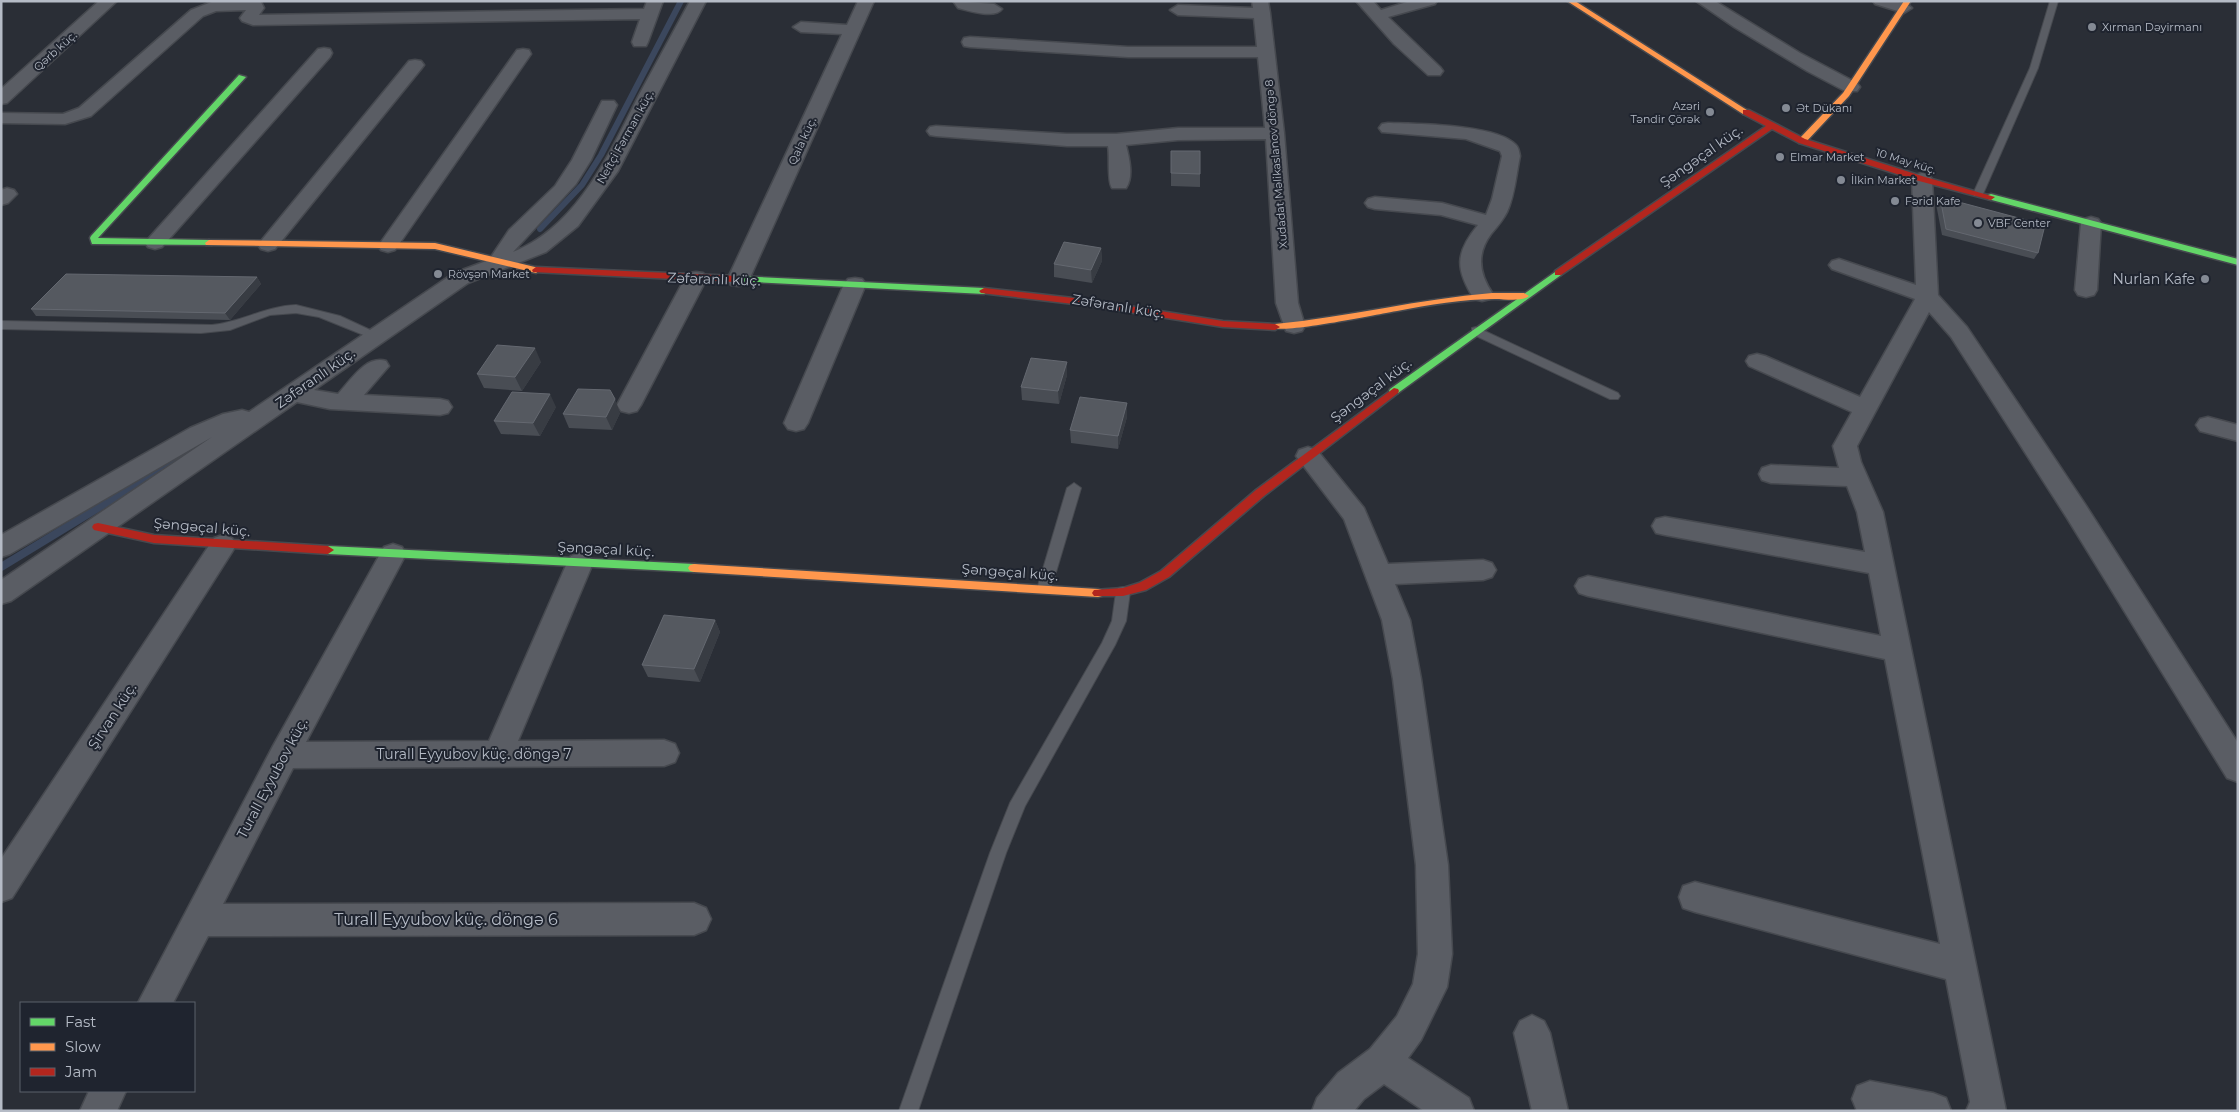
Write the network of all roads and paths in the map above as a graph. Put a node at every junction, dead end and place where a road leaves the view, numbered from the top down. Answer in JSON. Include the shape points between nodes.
{"nodes":[{"id":1,"x":91,"y":1,"type":"edge"},
{"id":2,"x":108,"y":1,"type":"edge"},
{"id":3,"x":698,"y":1,"type":"edge"},
{"id":4,"x":866,"y":1,"type":"edge"},
{"id":5,"x":961,"y":1,"type":"edge"},
{"id":6,"x":1364,"y":1,"type":"edge"},
{"id":7,"x":1429,"y":1,"type":"edge"},
{"id":8,"x":1570,"y":1,"type":"edge"},
{"id":9,"x":1704,"y":1,"type":"edge"},
{"id":10,"x":1881,"y":1,"type":"edge"},
{"id":11,"x":2054,"y":1,"type":"edge"},
{"id":12,"x":1906,"y":5,"type":"edge"},
{"id":13,"x":652,"y":7,"type":"edge"},
{"id":14,"x":1261,"y":7,"type":"edge"},
{"id":15,"x":994,"y":9,"type":"dead end"},
{"id":16,"x":1178,"y":10,"type":"dead end"},
{"id":17,"x":1379,"y":15,"type":"junction"},
{"id":18,"x":801,"y":27,"type":"dead end"},
{"id":19,"x":854,"y":30,"type":"junction"},
{"id":20,"x":640,"y":42,"type":"dead end"},
{"id":21,"x":970,"y":42,"type":"dead end"},
{"id":22,"x":1267,"y":52,"type":"junction"},
{"id":23,"x":324,"y":53,"type":"dead end"},
{"id":24,"x":523,"y":54,"type":"dead end"},
{"id":25,"x":415,"y":65,"type":"dead end"},
{"id":26,"x":1434,"y":71,"type":"dead end"},
{"id":27,"x":242,"y":77,"type":"dead end"},
{"id":28,"x":1,"y":80,"type":"edge"},
{"id":29,"x":1851,"y":87,"type":"junction"},
{"id":30,"x":1,"y":99,"type":"edge"},
{"id":31,"x":608,"y":105,"type":"dead end"},
{"id":32,"x":1,"y":118,"type":"edge"},
{"id":33,"x":1770,"y":126,"type":"junction"},
{"id":34,"x":1388,"y":128,"type":"dead end"},
{"id":35,"x":936,"y":131,"type":"dead end"},
{"id":36,"x":1275,"y":133,"type":"junction"},
{"id":37,"x":1116,"y":140,"type":"junction"},
{"id":38,"x":1802,"y":140,"type":"junction"},
{"id":39,"x":1922,"y":179,"type":"junction"},
{"id":40,"x":1119,"y":184,"type":"dead end"},
{"id":41,"x":1978,"y":194,"type":"junction"},
{"id":42,"x":1375,"y":203,"type":"dead end"},
{"id":43,"x":1490,"y":222,"type":"junction"},
{"id":44,"x":2091,"y":223,"type":"junction"},
{"id":45,"x":155,"y":243,"type":"junction"},
{"id":46,"x":268,"y":245,"type":"junction"},
{"id":47,"x":388,"y":246,"type":"junction"},
{"id":48,"x":498,"y":262,"type":"junction"},
{"id":49,"x":2238,"y":262,"type":"edge"},
{"id":50,"x":1839,"y":265,"type":"dead end"},
{"id":51,"x":696,"y":278,"type":"junction"},
{"id":52,"x":738,"y":280,"type":"junction"},
{"id":53,"x":855,"y":284,"type":"junction"},
{"id":54,"x":2086,"y":290,"type":"dead end"},
{"id":55,"x":1482,"y":294,"type":"junction"},
{"id":56,"x":1524,"y":296,"type":"junction"},
{"id":57,"x":1927,"y":296,"type":"junction"},
{"id":58,"x":1,"y":325,"type":"edge"},
{"id":59,"x":1294,"y":326,"type":"junction"},
{"id":60,"x":1476,"y":331,"type":"junction"},
{"id":61,"x":375,"y":335,"type":"junction"},
{"id":62,"x":1757,"y":361,"type":"dead end"},
{"id":63,"x":378,"y":366,"type":"dead end"},
{"id":64,"x":293,"y":393,"type":"junction"},
{"id":65,"x":1614,"y":396,"type":"dead end"},
{"id":66,"x":344,"y":402,"type":"junction"},
{"id":67,"x":630,"y":405,"type":"dead end"},
{"id":68,"x":440,"y":407,"type":"dead end"},
{"id":69,"x":1865,"y":408,"type":"junction"},
{"id":70,"x":257,"y":419,"type":"junction"},
{"id":71,"x":796,"y":423,"type":"dead end"},
{"id":72,"x":2208,"y":425,"type":"dead end"},
{"id":73,"x":2238,"y":432,"type":"edge"},
{"id":74,"x":1308,"y":456,"type":"junction"},
{"id":75,"x":1771,"y":474,"type":"dead end"},
{"id":76,"x":1857,"y":478,"type":"junction"},
{"id":77,"x":1074,"y":488,"type":"dead end"},
{"id":78,"x":1664,"y":526,"type":"dead end"},
{"id":79,"x":98,"y":527,"type":"junction"},
{"id":80,"x":223,"y":545,"type":"junction"},
{"id":81,"x":1,"y":547,"type":"edge"},
{"id":82,"x":393,"y":554,"type":"junction"},
{"id":83,"x":580,"y":563,"type":"junction"},
{"id":84,"x":1881,"y":565,"type":"junction"},
{"id":85,"x":1483,"y":570,"type":"dead end"},
{"id":86,"x":1380,"y":575,"type":"junction"},
{"id":87,"x":1588,"y":586,"type":"dead end"},
{"id":88,"x":1044,"y":589,"type":"junction"},
{"id":89,"x":1123,"y":592,"type":"junction"},
{"id":90,"x":1,"y":594,"type":"edge"},
{"id":91,"x":1899,"y":651,"type":"junction"},
{"id":92,"x":664,"y":753,"type":"dead end"},
{"id":93,"x":498,"y":754,"type":"junction"},
{"id":94,"x":284,"y":755,"type":"junction"},
{"id":95,"x":2238,"y":769,"type":"edge"},
{"id":96,"x":1,"y":887,"type":"edge"},
{"id":97,"x":1695,"y":897,"type":"dead end"},
{"id":98,"x":694,"y":919,"type":"dead end"},
{"id":99,"x":199,"y":920,"type":"junction"},
{"id":100,"x":1961,"y":966,"type":"junction"},
{"id":101,"x":156,"y":1002,"type":"edge"},
{"id":102,"x":1532,"y":1033,"type":"dead end"},
{"id":103,"x":1383,"y":1062,"type":"junction"},
{"id":104,"x":108,"y":1092,"type":"edge"},
{"id":105,"x":1870,"y":1099,"type":"dead end"},
{"id":106,"x":98,"y":1111,"type":"edge"},
{"id":107,"x":908,"y":1111,"type":"edge"},
{"id":108,"x":1330,"y":1111,"type":"edge"},
{"id":109,"x":1456,"y":1111,"type":"edge"},
{"id":110,"x":1550,"y":1111,"type":"edge"},
{"id":111,"x":1933,"y":1111,"type":"edge"},
{"id":112,"x":1984,"y":1111,"type":"edge"}],
"edges":[{"from":1,"to":28,"type":"street","name":"Qərb küç."},
{"from":2,"to":30,"type":"street","name":"Qərb küç."},
{"from":3,"to":48,"type":"street","name":"Neftçi Fərman küç.","via":[[618,153],[593,193],[550,239],[526,253]]},
{"from":4,"to":19,"type":"street","name":"Qala küç."},
{"from":5,"to":15,"type":"street","via":[[964,5]]},
{"from":6,"to":17,"type":"street"},
{"from":7,"to":17,"type":"street"},
{"from":8,"to":33,"type":"street","name":"10 May küç."},
{"from":9,"to":29,"type":"street","via":[[1810,67]]},
{"from":10,"to":12,"type":"street"},
{"from":11,"to":41,"type":"lane","via":[[2034,68]]},
{"from":12,"to":29,"type":"street"},
{"from":13,"to":20,"type":"street"},
{"from":13,"to":32,"type":"street","via":[[253,20],[248,18],[255,5],[208,7],[197,12],[85,112],[65,120]]},
{"from":14,"to":16,"type":"street"},
{"from":14,"to":22,"type":"street","name":"Xudadat Məlikaslanov döngə 8"},
{"from":17,"to":26,"type":"street","via":[[1400,40]]},
{"from":18,"to":19,"type":"street"},
{"from":19,"to":52,"type":"street","name":"Qala küç."},
{"from":21,"to":22,"type":"street","via":[[1128,52]]},
{"from":22,"to":36,"type":"street","name":"Xudadat Məlikaslanov döngə 8"},
{"from":23,"to":45,"type":"street"},
{"from":24,"to":47,"type":"street"},
{"from":25,"to":46,"type":"street"},
{"from":27,"to":45,"type":"street","via":[[94,238],[95,242],[101,243]]},
{"from":29,"to":38,"type":"street","via":[[1817,129]]},
{"from":31,"to":48,"type":"street","via":[[577,169],[545,209],[503,248]]},
{"from":33,"to":38,"type":"street","name":"10 May küç."},
{"from":33,"to":56,"type":"street","name":"Şəngəçal küç."},
{"from":34,"to":43,"type":"street","via":[[1473,136],[1499,142],[1509,148],[1511,156],[1501,201]]},
{"from":35,"to":37,"type":"street"},
{"from":36,"to":37,"type":"street","via":[[1178,134]]},
{"from":36,"to":59,"type":"street","name":"Xudadat Məlikaslanov döngə 8","via":[[1287,303]]},
{"from":37,"to":40,"type":"street","via":[[1120,161]]},
{"from":38,"to":39,"type":"street","name":"10 May küç."},
{"from":39,"to":41,"type":"street","name":"10 May küç."},
{"from":39,"to":57,"type":"street"},
{"from":41,"to":44,"type":"street","name":"10 May küç."},
{"from":42,"to":43,"type":"street","via":[[1442,209]]},
{"from":43,"to":55,"type":"street","via":[[1476,241],[1468,267],[1471,280]]},
{"from":44,"to":49,"type":"street","name":"10 May küç."},
{"from":44,"to":54,"type":"street"},
{"from":45,"to":46,"type":"street"},
{"from":46,"to":47,"type":"street"},
{"from":47,"to":48,"type":"street","via":[[456,248]]},
{"from":48,"to":51,"type":"street","name":"Zəfəranlı küç.","via":[[520,268],[573,273]]},
{"from":48,"to":61,"type":"street","name":"Zəfəranlı küç.","via":[[461,278]]},
{"from":50,"to":57,"type":"street"},
{"from":51,"to":52,"type":"street","name":"Zəfəranlı küç."},
{"from":51,"to":67,"type":"street"},
{"from":52,"to":53,"type":"street","name":"Zəfəranlı küç."},
{"from":53,"to":59,"type":"street","name":"Zəfəranlı küç.","via":[[1060,297],[1249,326]]},
{"from":53,"to":71,"type":"street"},
{"from":55,"to":56,"type":"street","name":"Zəfəranlı küç."},
{"from":55,"to":59,"type":"street","name":"Zəfəranlı küç."},
{"from":56,"to":60,"type":"street","name":"Şəngəçal küç."},
{"from":57,"to":69,"type":"street"},
{"from":57,"to":95,"type":"street","via":[[1964,340]]},
{"from":58,"to":61,"type":"lane","via":[[201,329],[228,327],[267,312],[287,309],[323,314]]},
{"from":60,"to":65,"type":"lane"},
{"from":60,"to":74,"type":"street","name":"Şəngəçal küç."},
{"from":61,"to":64,"type":"street","name":"Zəfəranlı küç."},
{"from":62,"to":69,"type":"street"},
{"from":63,"to":66,"type":"street"},
{"from":64,"to":66,"type":"street"},
{"from":64,"to":70,"type":"street","name":"Zəfəranlı küç."},
{"from":66,"to":68,"type":"street"},
{"from":69,"to":76,"type":"street","via":[[1845,446],[1846,459]]},
{"from":70,"to":79,"type":"street","name":"Zəfəranlı küç."},
{"from":70,"to":81,"type":"street","via":[[240,418],[206,430]]},
{"from":72,"to":73,"type":"street"},
{"from":74,"to":86,"type":"street","via":[[1355,515]]},
{"from":74,"to":89,"type":"street","name":"Şəngəçal küç.","via":[[1165,574],[1142,587]]},
{"from":75,"to":76,"type":"street"},
{"from":76,"to":84,"type":"street","via":[[1870,512]]},
{"from":77,"to":88,"type":"lane"},
{"from":78,"to":84,"type":"street"},
{"from":79,"to":80,"type":"street","name":"Şəngəçal küç.","via":[[154,539]]},
{"from":79,"to":90,"type":"street","name":"Zəfəranlı küç."},
{"from":80,"to":82,"type":"street","name":"Şəngəçal küç."},
{"from":80,"to":96,"type":"street","name":"Şirvan küç."},
{"from":82,"to":83,"type":"street","name":"Şəngəçal küç."},
{"from":82,"to":94,"type":"street","name":"Turall Eyyubov küç."},
{"from":83,"to":88,"type":"street","name":"Şəngəçal küç."},
{"from":83,"to":93,"type":"street"},
{"from":84,"to":91,"type":"street"},
{"from":85,"to":86,"type":"street"},
{"from":86,"to":103,"type":"street","via":[[1396,620],[1407,679],[1432,866],[1435,954],[1430,987],[1409,1028]]},
{"from":87,"to":91,"type":"street"},
{"from":88,"to":89,"type":"street","name":"Şəngəçal küç."},
{"from":89,"to":107,"type":"lane","via":[[1119,620],[1108,645],[1018,803]]},
{"from":91,"to":100,"type":"street"},
{"from":92,"to":93,"type":"street","name":"Turall Eyyubov küç. döngə 7"},
{"from":93,"to":94,"type":"street","name":"Turall Eyyubov küç. döngə 7"},
{"from":94,"to":99,"type":"street","name":"Turall Eyyubov küç."},
{"from":97,"to":100,"type":"street"},
{"from":98,"to":99,"type":"street","name":"Turall Eyyubov küç. döngə 6"},
{"from":99,"to":101,"type":"street","name":"Turall Eyyubov küç."},
{"from":100,"to":112,"type":"street","via":[[1989,1108]]},
{"from":102,"to":110,"type":"street"},
{"from":103,"to":108,"type":"street","via":[[1351,1086]]},
{"from":103,"to":109,"type":"street"},
{"from":104,"to":106,"type":"street"},
{"from":105,"to":111,"type":"street"}]}
